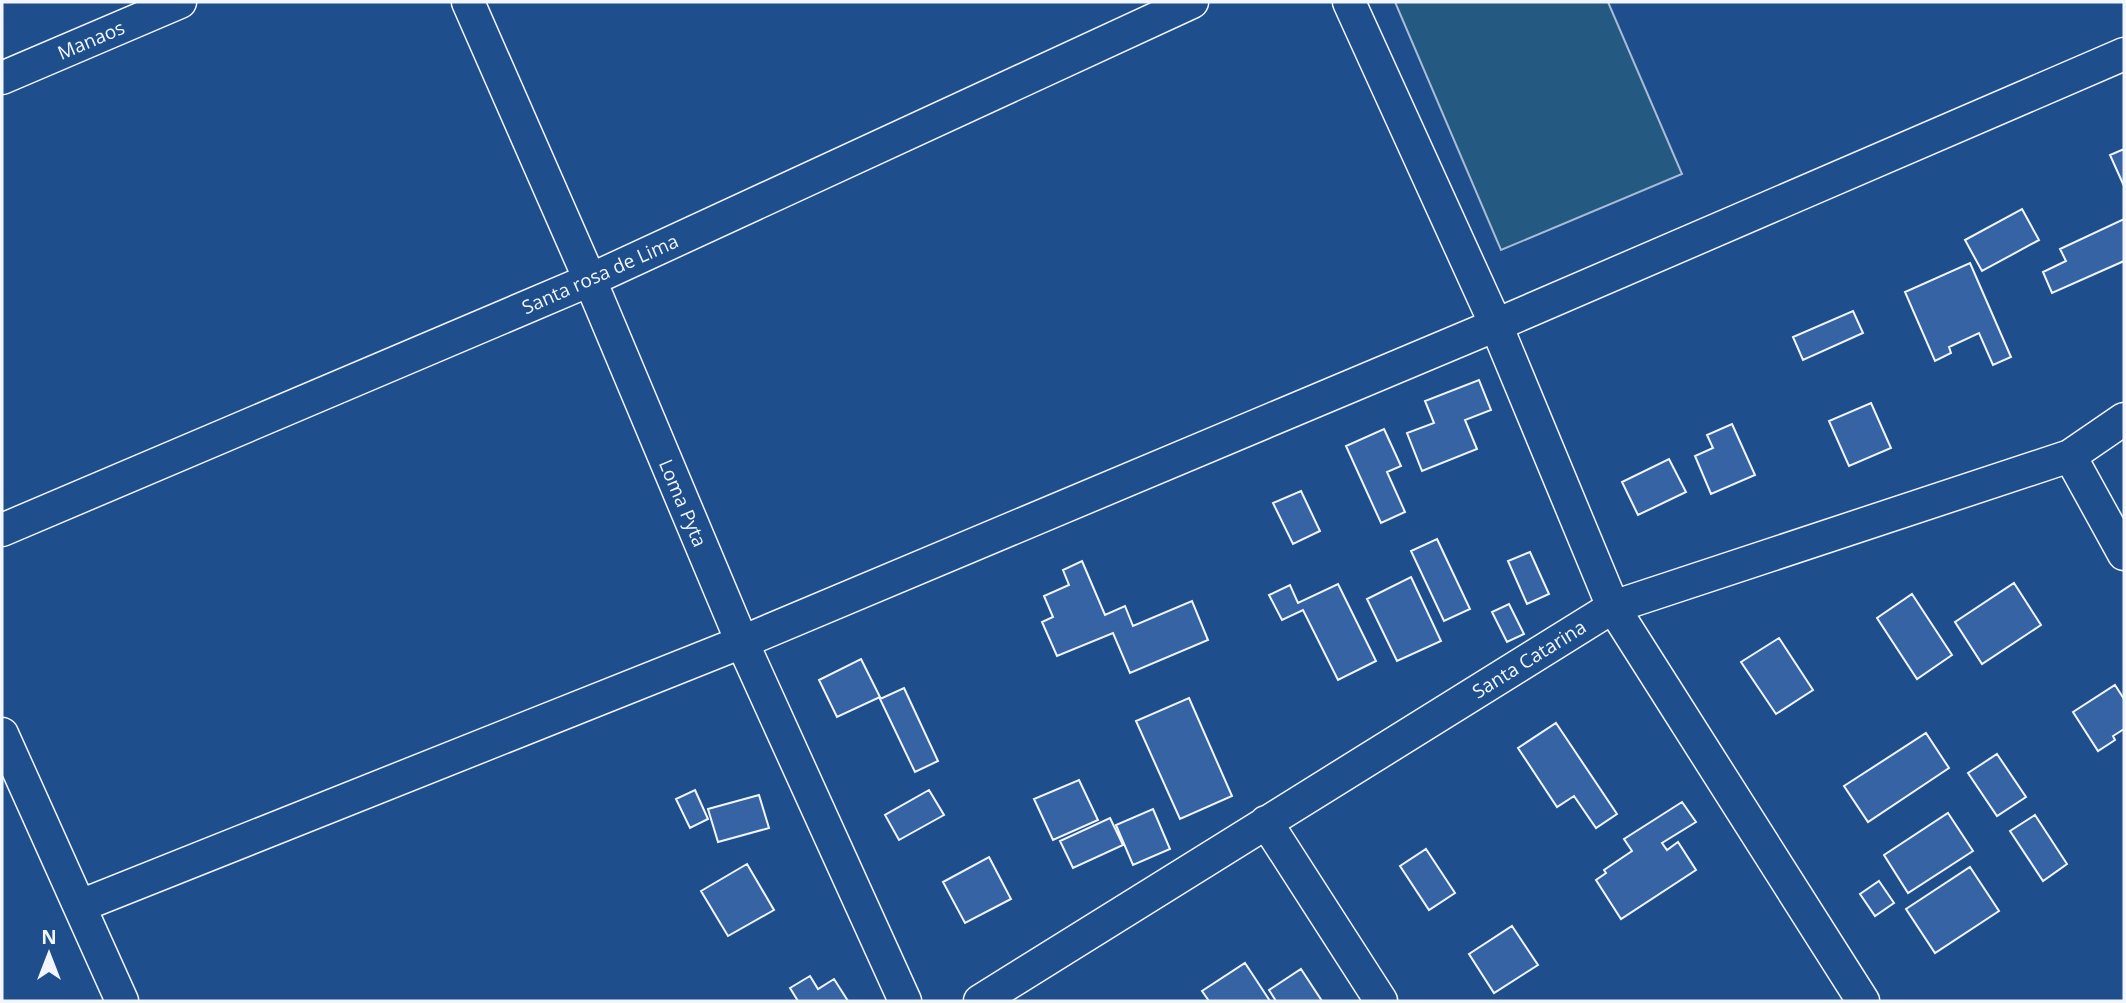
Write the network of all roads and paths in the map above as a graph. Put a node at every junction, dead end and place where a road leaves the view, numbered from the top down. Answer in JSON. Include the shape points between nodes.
{"nodes":[{"id":1,"x":180,"y":2,"type":"edge"},
{"id":2,"x":468,"y":2,"type":"edge"},
{"id":3,"x":1192,"y":2,"type":"edge"},
{"id":4,"x":1349,"y":2,"type":"edge"},
{"id":5,"x":2124,"y":54,"type":"edge"},
{"id":6,"x":2,"y":78,"type":"edge"},
{"id":7,"x":590,"y":280,"type":"junction"},
{"id":8,"x":1496,"y":325,"type":"junction"},
{"id":9,"x":2124,"y":419,"type":"edge"},
{"id":10,"x":2070,"y":456,"type":"junction"},
{"id":11,"x":2,"y":530,"type":"edge"},
{"id":12,"x":2124,"y":554,"type":"edge"},
{"id":13,"x":1613,"y":607,"type":"junction"},
{"id":14,"x":742,"y":642,"type":"junction"},
{"id":15,"x":2,"y":734,"type":"edge"},
{"id":16,"x":1266,"y":822,"type":"junction"},
{"id":17,"x":80,"y":906,"type":"junction"},
{"id":18,"x":122,"y":1001,"type":"edge"},
{"id":19,"x":905,"y":1001,"type":"edge"},
{"id":20,"x":980,"y":1001,"type":"edge"},
{"id":21,"x":1381,"y":1001,"type":"edge"},
{"id":22,"x":1863,"y":1001,"type":"edge"}],
"edges":[{"from":1,"to":6,"type":"street","name":"Manaos"},
{"from":2,"to":7,"type":"street","name":"Loma Pyta"},
{"from":3,"to":7,"type":"street","name":"Santa rosa de Lima"},
{"from":4,"to":8,"type":"street"},
{"from":5,"to":8,"type":"street"},
{"from":7,"to":11,"type":"street","name":"Santa rosa de Lima"},
{"from":7,"to":14,"type":"street","name":"Loma Pyta"},
{"from":8,"to":13,"type":"street"},
{"from":8,"to":14,"type":"street"},
{"from":9,"to":10,"type":"street","name":"Santa Catarina"},
{"from":10,"to":12,"type":"street"},
{"from":10,"to":13,"type":"street","name":"Santa Catarina"},
{"from":13,"to":16,"type":"street","name":"Santa Catarina"},
{"from":13,"to":22,"type":"street"},
{"from":14,"to":17,"type":"street"},
{"from":14,"to":19,"type":"street","name":"Loma Pyta"},
{"from":15,"to":17,"type":"street"},
{"from":16,"to":20,"type":"street","name":"Santa Catarina"},
{"from":16,"to":21,"type":"street"},
{"from":17,"to":18,"type":"street"}]}
